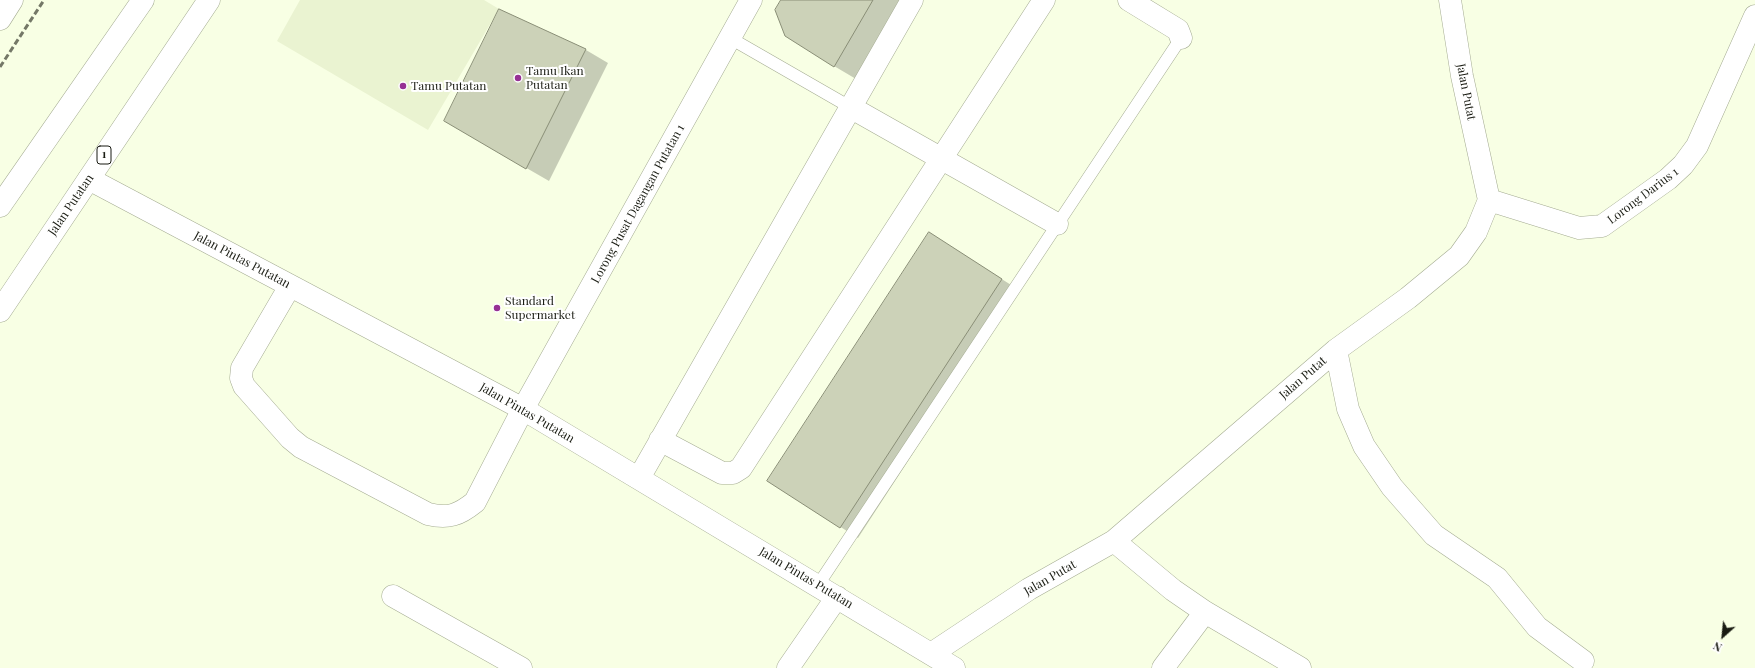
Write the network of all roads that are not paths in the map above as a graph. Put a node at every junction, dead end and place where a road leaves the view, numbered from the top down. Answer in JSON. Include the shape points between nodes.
{"nodes":[{"id":1,"x":12,"y":0,"type":"edge"},
{"id":2,"x":143,"y":0,"type":"edge"},
{"id":3,"x":209,"y":0,"type":"edge"},
{"id":4,"x":752,"y":0,"type":"edge"},
{"id":5,"x":912,"y":0,"type":"edge"},
{"id":6,"x":1044,"y":0,"type":"edge"},
{"id":7,"x":1129,"y":0,"type":"edge"},
{"id":8,"x":1450,"y":0,"type":"edge"},
{"id":9,"x":1755,"y":16,"type":"edge"},
{"id":10,"x":0,"y":19,"type":"edge"},
{"id":11,"x":730,"y":38,"type":"junction"},
{"id":12,"x":1181,"y":38,"type":"joint"},
{"id":13,"x":850,"y":107,"type":"junction"},
{"id":14,"x":941,"y":159,"type":"junction"},
{"id":15,"x":89,"y":179,"type":"junction"},
{"id":16,"x":1489,"y":200,"type":"junction"},
{"id":17,"x":0,"y":206,"type":"edge"},
{"id":18,"x":1057,"y":224,"type":"junction"},
{"id":19,"x":290,"y":286,"type":"junction"},
{"id":20,"x":0,"y":311,"type":"edge"},
{"id":21,"x":1336,"y":350,"type":"junction"},
{"id":22,"x":523,"y":409,"type":"junction"},
{"id":23,"x":660,"y":440,"type":"junction"},
{"id":24,"x":639,"y":478,"type":"junction"},
{"id":25,"x":1114,"y":540,"type":"junction"},
{"id":26,"x":818,"y":585,"type":"junction"},
{"id":27,"x":393,"y":596,"type":"dead end"},
{"id":28,"x":837,"y":597,"type":"junction"},
{"id":29,"x":1205,"y":612,"type":"junction"},
{"id":30,"x":931,"y":654,"type":"junction"},
{"id":31,"x":1583,"y":661,"type":"dead end"},
{"id":32,"x":521,"y":668,"type":"edge"},
{"id":33,"x":788,"y":668,"type":"edge"},
{"id":34,"x":954,"y":668,"type":"edge"},
{"id":35,"x":1163,"y":668,"type":"edge"},
{"id":36,"x":1300,"y":668,"type":"edge"}],
"edges":[{"from":1,"to":10,"type":"main road"},
{"from":2,"to":17,"type":"main road"},
{"from":3,"to":15,"type":"main road","name":"Jalan Putatan","number":"1"},
{"from":4,"to":11,"type":"main road","name":"Lorong Pusat Dagangan Putatan 1"},
{"from":5,"to":13,"type":"main road"},
{"from":6,"to":14,"type":"main road"},
{"from":7,"to":12,"type":"main road","via":[[1178,30]]},
{"from":8,"to":16,"type":"main road","name":"Jalan Putat","via":[[1464,84]]},
{"from":9,"to":16,"type":"main road","name":"Lorong Darius 1","via":[[1697,146],[1684,165],[1602,226],[1580,228]]},
{"from":11,"to":13,"type":"lane"},
{"from":11,"to":22,"type":"main road","name":"Lorong Pusat Dagangan Putatan 1"},
{"from":12,"to":18,"type":"lane"},
{"from":13,"to":14,"type":"main road"},
{"from":13,"to":23,"type":"main road"},
{"from":14,"to":18,"type":"main road"},
{"from":14,"to":23,"type":"main road","via":[[741,468],[733,473],[722,473]]},
{"from":15,"to":19,"type":"main road","name":"Jalan Pintas Putatan"},
{"from":15,"to":20,"type":"main road","name":"Jalan Putatan","number":"1"},
{"from":16,"to":21,"type":"main road","name":"Jalan Putat","via":[[1476,232],[1459,256],[1408,298]]},
{"from":18,"to":26,"type":"lane"},
{"from":19,"to":22,"type":"main road","name":"Jalan Pintas Putatan"},
{"from":19,"to":22,"type":"main road","name":"Lorong Pusat Dagangan Putatan 1","via":[[242,368],[241,378],[244,386],[301,447],[407,503],[440,517],[464,511],[474,502]]},
{"from":21,"to":25,"type":"main road","name":"Jalan Putat"},
{"from":21,"to":31,"type":"main road","via":[[1348,409],[1364,446],[1392,487],[1434,535],[1497,578],[1537,627]]},
{"from":22,"to":24,"type":"main road","name":"Jalan Pintas Putatan"},
{"from":23,"to":24,"type":"main road"},
{"from":24,"to":26,"type":"main road","name":"Jalan Pintas Putatan"},
{"from":25,"to":29,"type":"main road","via":[[1173,590]]},
{"from":25,"to":30,"type":"main road","name":"Jalan Putat","via":[[1029,589]]},
{"from":26,"to":28,"type":"main road","name":"Jalan Pintas Putatan"},
{"from":27,"to":32,"type":"main road"},
{"from":28,"to":30,"type":"main road","name":"Jalan Pintas Putatan"},
{"from":28,"to":33,"type":"main road"},
{"from":29,"to":35,"type":"main road"},
{"from":29,"to":36,"type":"main road"},
{"from":30,"to":34,"type":"main road","name":"Jalan Pintas Putatan"}]}
